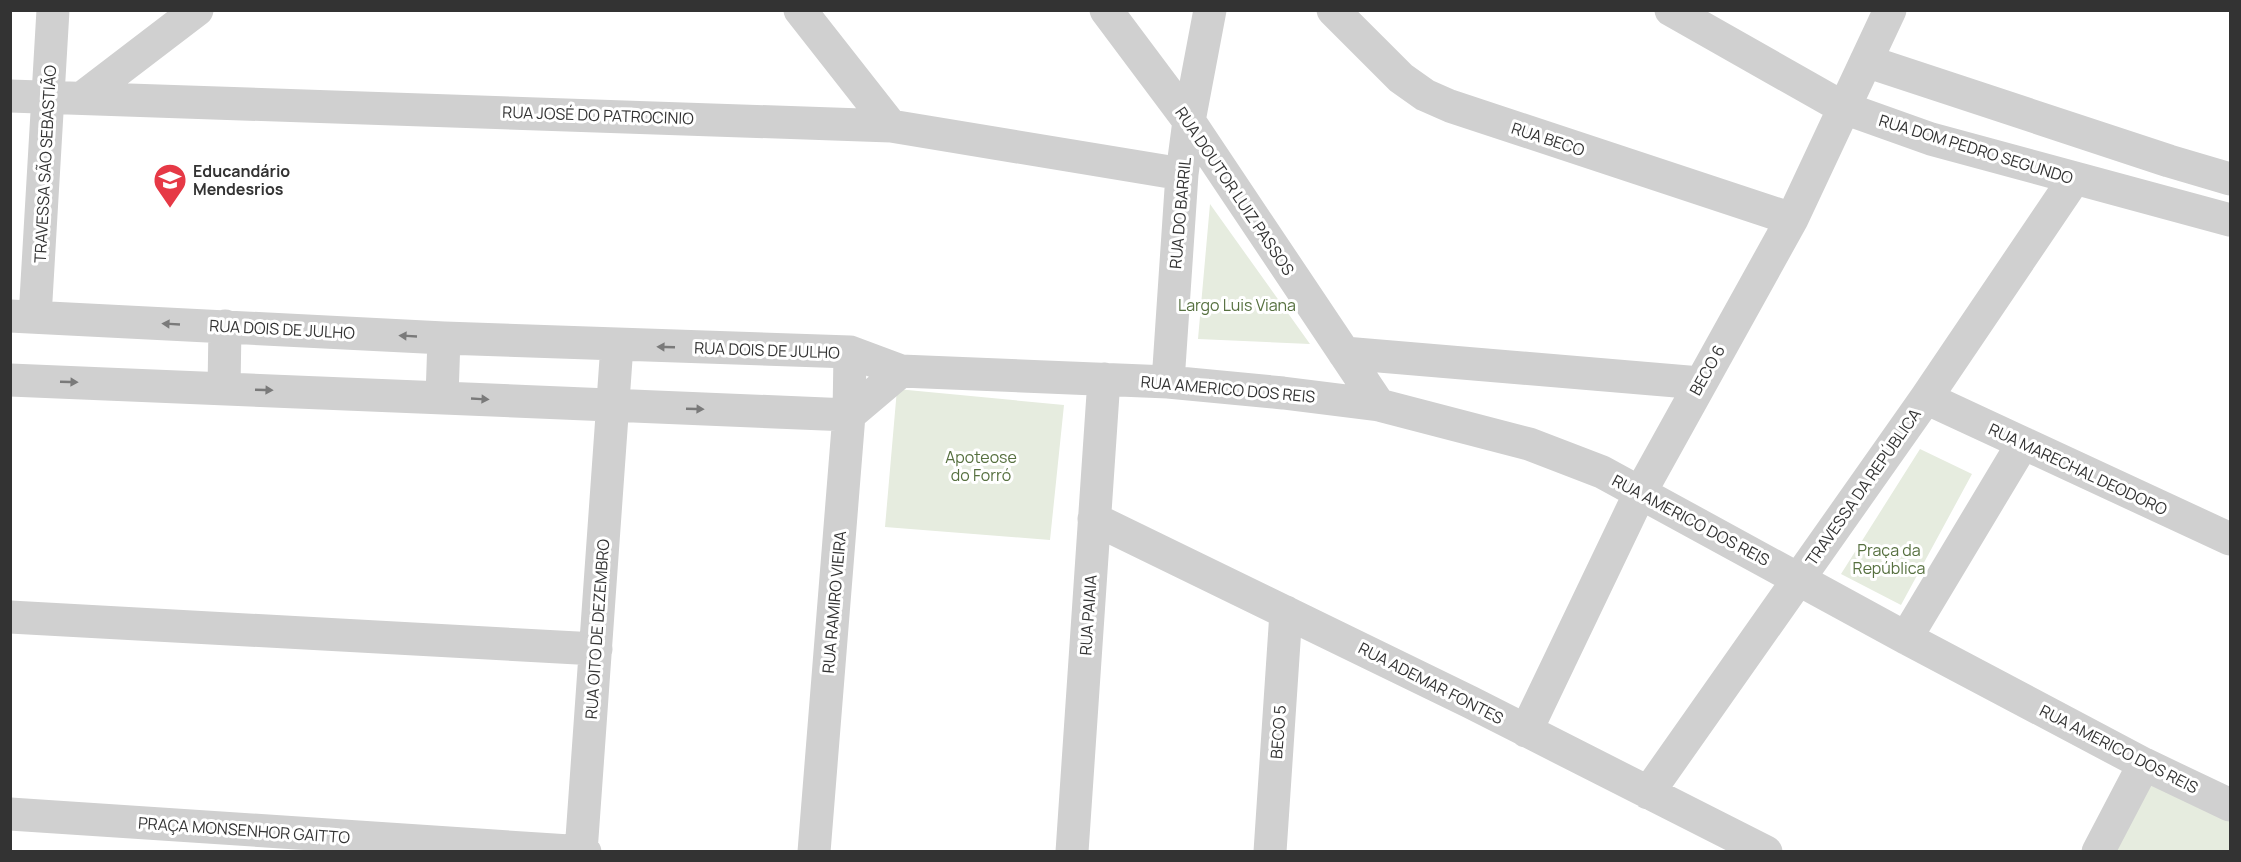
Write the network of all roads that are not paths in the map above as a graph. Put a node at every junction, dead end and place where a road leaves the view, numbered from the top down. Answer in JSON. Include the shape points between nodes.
{"nodes":[{"id":1,"x":53,"y":10,"type":"edge"},
{"id":2,"x":197,"y":10,"type":"edge"},
{"id":3,"x":800,"y":10,"type":"edge"},
{"id":4,"x":1106,"y":10,"type":"edge"},
{"id":5,"x":1210,"y":10,"type":"edge"},
{"id":6,"x":1333,"y":10,"type":"edge"},
{"id":7,"x":1671,"y":10,"type":"edge"},
{"id":8,"x":1890,"y":10,"type":"edge"},
{"id":9,"x":1866,"y":61,"type":"junction"},
{"id":10,"x":10,"y":96,"type":"edge"},
{"id":11,"x":49,"y":97,"type":"junction"},
{"id":12,"x":83,"y":97,"type":"junction"},
{"id":13,"x":1844,"y":108,"type":"junction"},
{"id":14,"x":1189,"y":121,"type":"junction"},
{"id":15,"x":891,"y":126,"type":"junction"},
{"id":16,"x":1182,"y":174,"type":"junction"},
{"id":17,"x":2073,"y":179,"type":"junction"},
{"id":18,"x":2230,"y":179,"type":"edge"},
{"id":19,"x":1792,"y":219,"type":"junction"},
{"id":20,"x":2230,"y":220,"type":"edge"},
{"id":21,"x":23,"y":317,"type":"edge"},
{"id":22,"x":225,"y":326,"type":"junction"},
{"id":23,"x":444,"y":338,"type":"junction"},
{"id":24,"x":617,"y":345,"type":"junction"},
{"id":25,"x":850,"y":352,"type":"junction"},
{"id":26,"x":1344,"y":353,"type":"junction"},
{"id":27,"x":902,"y":371,"type":"junction"},
{"id":28,"x":1104,"y":379,"type":"junction"},
{"id":29,"x":10,"y":380,"type":"edge"},
{"id":30,"x":1168,"y":382,"type":"junction"},
{"id":31,"x":1700,"y":383,"type":"junction"},
{"id":32,"x":224,"y":389,"type":"junction"},
{"id":33,"x":442,"y":397,"type":"junction"},
{"id":34,"x":1926,"y":398,"type":"junction"},
{"id":35,"x":1379,"y":405,"type":"junction"},
{"id":36,"x":612,"y":406,"type":"junction"},
{"id":37,"x":849,"y":415,"type":"junction"},
{"id":38,"x":2024,"y":443,"type":"junction"},
{"id":39,"x":1640,"y":493,"type":"junction"},
{"id":40,"x":1094,"y":519,"type":"junction"},
{"id":41,"x":2230,"y":539,"type":"edge"},
{"id":42,"x":1799,"y":578,"type":"junction"},
{"id":43,"x":1287,"y":612,"type":"junction"},
{"id":44,"x":10,"y":617,"type":"edge"},
{"id":45,"x":1906,"y":638,"type":"junction"},
{"id":46,"x":596,"y":650,"type":"junction"},
{"id":47,"x":1526,"y":731,"type":"junction"},
{"id":48,"x":2144,"y":764,"type":"junction"},
{"id":49,"x":1648,"y":793,"type":"junction"},
{"id":50,"x":2230,"y":805,"type":"edge"},
{"id":51,"x":10,"y":814,"type":"edge"},
{"id":52,"x":1759,"y":850,"type":"edge"},
{"id":53,"x":583,"y":851,"type":"edge"},
{"id":54,"x":814,"y":852,"type":"edge"},
{"id":55,"x":1072,"y":852,"type":"edge"},
{"id":56,"x":1270,"y":852,"type":"edge"},
{"id":57,"x":2098,"y":852,"type":"edge"}],
"edges":[{"from":1,"to":11,"type":"street","name":"TRAVESSA SÃO SEBASTIÃO"},
{"from":2,"to":12,"type":"street"},
{"from":3,"to":15,"type":"street"},
{"from":4,"to":14,"type":"street","name":"RUA DOUTOR LUIZ PASSOS"},
{"from":5,"to":14,"type":"street","name":"RUA DO BARRIL"},
{"from":6,"to":19,"type":"street","name":"RUA BECO","via":[[1401,78],[1425,95]]},
{"from":7,"to":13,"type":"street","name":"RUA DOM PEDRO SEGUNDO"},
{"from":8,"to":9,"type":"street","name":"BECO 6"},
{"from":9,"to":13,"type":"street","name":"BECO 6"},
{"from":9,"to":18,"type":"street"},
{"from":10,"to":11,"type":"street","name":"RUA JOSÉ DO PATROCINIO"},
{"from":11,"to":12,"type":"street","name":"RUA JOSÉ DO PATROCINIO"},
{"from":11,"to":21,"type":"street","name":"TRAVESSA SÃO SEBASTIÃO"},
{"from":12,"to":15,"type":"street","name":"RUA JOSÉ DO PATROCINIO"},
{"from":13,"to":17,"type":"street","name":"RUA DOM PEDRO SEGUNDO","via":[[1931,139]]},
{"from":13,"to":19,"type":"street","name":"BECO 6"},
{"from":14,"to":16,"type":"street","name":"RUA DO BARRIL"},
{"from":14,"to":26,"type":"street","name":"RUA DOUTOR LUIZ PASSOS"},
{"from":15,"to":16,"type":"street","name":"RUA JOSÉ DO PATROCINIO"},
{"from":16,"to":30,"type":"street","name":"RUA DO BARRIL"},
{"from":17,"to":20,"type":"street","name":"RUA DOM PEDRO SEGUNDO"},
{"from":17,"to":34,"type":"street","name":"TRAVESSA DA REPÚBLICA"},
{"from":19,"to":31,"type":"street","name":"BECO 6"},
{"from":22,"to":21,"type":"street","name":"RUA DOIS DE JULHO","one_way":true},
{"from":23,"to":22,"type":"street","name":"RUA DOIS DE JULHO","one_way":true},
{"from":22,"to":32,"type":"street"},
{"from":23,"to":24,"type":"street","name":"RUA DOIS DE JULHO"},
{"from":23,"to":33,"type":"street"},
{"from":25,"to":24,"type":"street","name":"RUA DOIS DE JULHO","one_way":true},
{"from":24,"to":36,"type":"street","name":"RUA OITO DE DEZEMBRO"},
{"from":25,"to":27,"type":"street","name":"RUA DOIS DE JULHO"},
{"from":25,"to":37,"type":"street","name":"RUA RAMIRO VIEIRA"},
{"from":26,"to":31,"type":"street"},
{"from":26,"to":35,"type":"street","name":"RUA DOUTOR LUIZ PASSOS"},
{"from":27,"to":28,"type":"street"},
{"from":27,"to":37,"type":"street"},
{"from":28,"to":30,"type":"street","name":"RUA AMERICO DOS REIS"},
{"from":28,"to":40,"type":"street","name":"RUA PAIAIA"},
{"from":29,"to":32,"type":"street","one_way":true},
{"from":30,"to":35,"type":"street","name":"RUA AMERICO DOS REIS"},
{"from":31,"to":39,"type":"street","name":"BECO 6"},
{"from":32,"to":33,"type":"street","one_way":true},
{"from":33,"to":36,"type":"street","one_way":true},
{"from":34,"to":38,"type":"street","name":"RUA MARECHAL DEODORO"},
{"from":34,"to":42,"type":"street","name":"TRAVESSA DA REPÚBLICA"},
{"from":35,"to":39,"type":"street","name":"RUA AMERICO DOS REIS","via":[[1529,444],[1602,472]]},
{"from":36,"to":37,"type":"street","one_way":true},
{"from":36,"to":46,"type":"street","name":"RUA OITO DE DEZEMBRO"},
{"from":37,"to":54,"type":"street","name":"RUA RAMIRO VIEIRA"},
{"from":38,"to":41,"type":"street","name":"RUA MARECHAL DEODORO"},
{"from":38,"to":45,"type":"street"},
{"from":39,"to":42,"type":"street","name":"RUA AMERICO DOS REIS"},
{"from":39,"to":47,"type":"street","name":"BECO 6"},
{"from":40,"to":43,"type":"street","name":"RUA ADEMAR FONTES"},
{"from":40,"to":55,"type":"street","name":"RUA PAIAIA"},
{"from":42,"to":45,"type":"street","name":"RUA AMERICO DOS REIS"},
{"from":42,"to":49,"type":"street","name":"TRAVESSA DA REPÚBLICA"},
{"from":43,"to":47,"type":"street","name":"RUA ADEMAR FONTES"},
{"from":43,"to":56,"type":"street","name":"BECO 5"},
{"from":44,"to":46,"type":"street"},
{"from":45,"to":48,"type":"street","name":"RUA AMERICO DOS REIS"},
{"from":46,"to":53,"type":"street","name":"RUA OITO DE DEZEMBRO"},
{"from":47,"to":49,"type":"street","name":"RUA ADEMAR FONTES"},
{"from":48,"to":50,"type":"street","name":"RUA AMERICO DOS REIS"},
{"from":48,"to":57,"type":"street"},
{"from":49,"to":52,"type":"street","name":"RUA ADEMAR FONTES"},
{"from":51,"to":53,"type":"street","name":"PRAÇA MONSENHOR GAITTO"}]}
